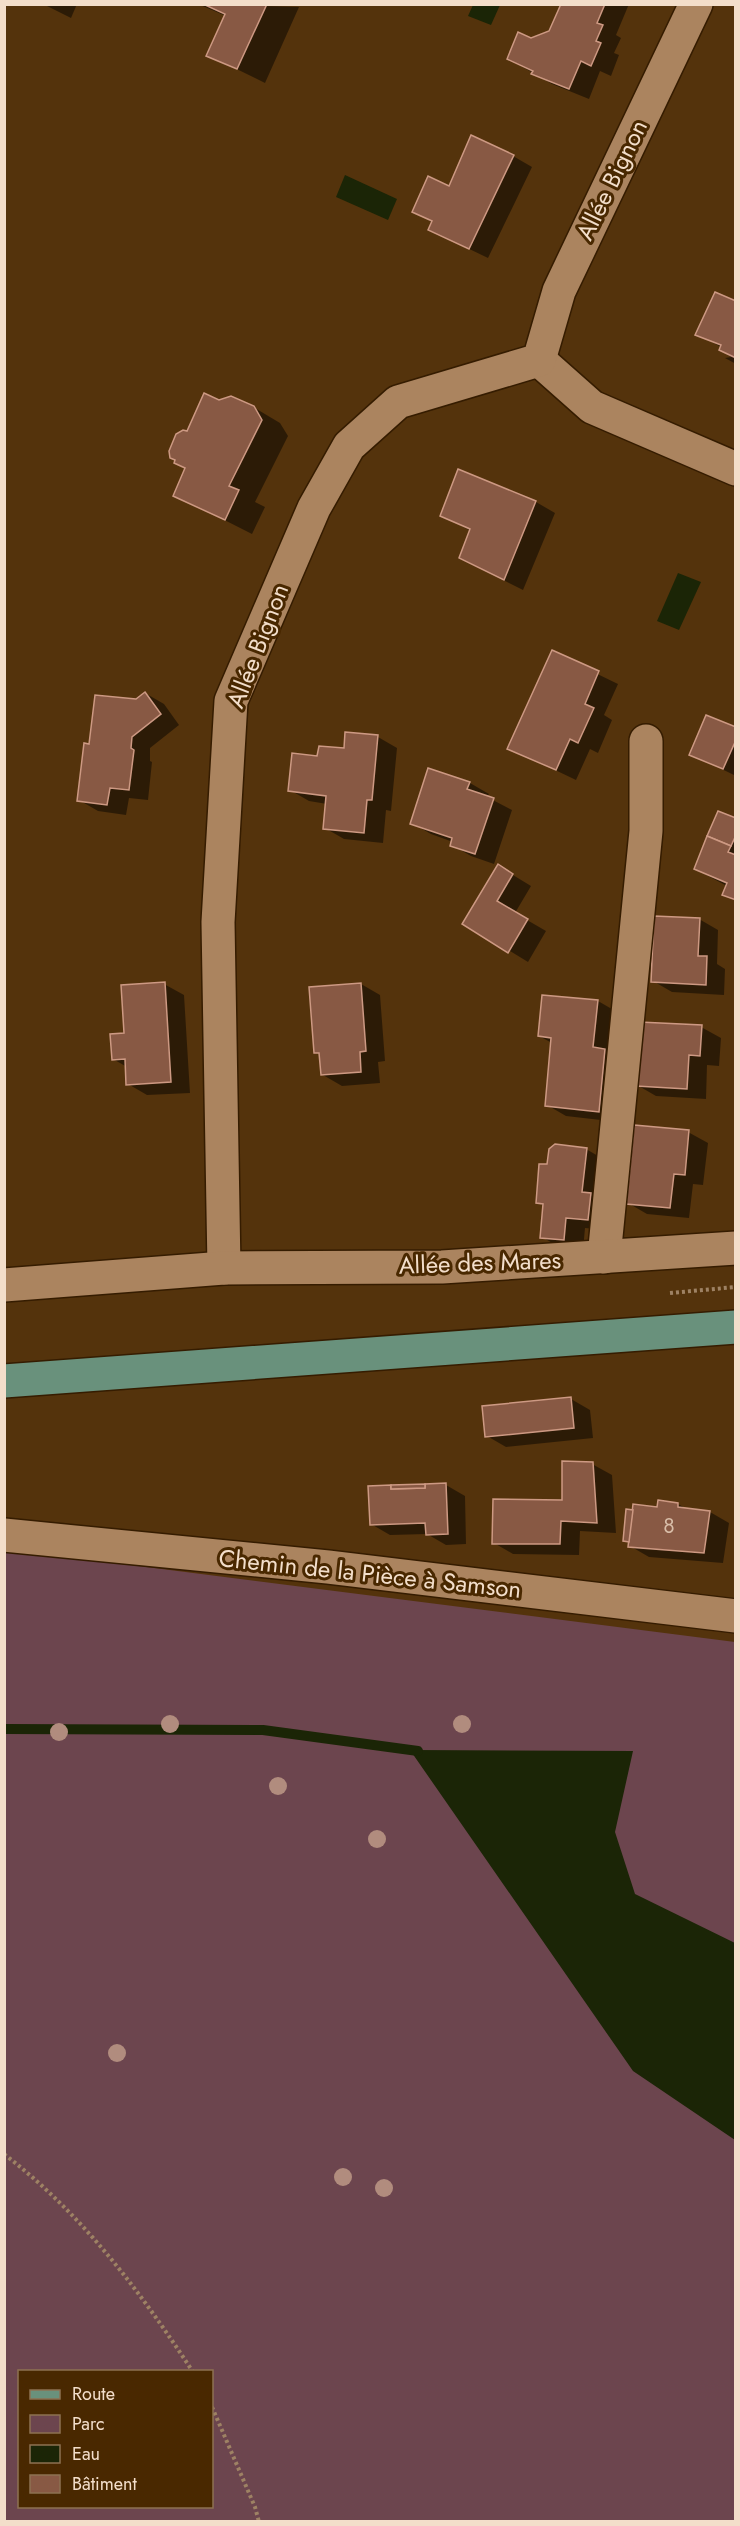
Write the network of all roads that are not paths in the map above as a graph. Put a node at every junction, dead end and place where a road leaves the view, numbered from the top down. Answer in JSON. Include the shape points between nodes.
{"nodes":[{"id":1,"x":696,"y":4,"type":"edge"},
{"id":2,"x":539,"y":360,"type":"junction"},
{"id":3,"x":735,"y":469,"type":"edge"},
{"id":4,"x":646,"y":741,"type":"dead end"},
{"id":5,"x":735,"y":1248,"type":"edge"},
{"id":6,"x":604,"y":1257,"type":"junction"},
{"id":7,"x":224,"y":1268,"type":"junction"},
{"id":8,"x":4,"y":1285,"type":"edge"},
{"id":9,"x":735,"y":1327,"type":"edge"},
{"id":10,"x":4,"y":1381,"type":"edge"},
{"id":11,"x":4,"y":1534,"type":"edge"},
{"id":12,"x":735,"y":1616,"type":"edge"}],
"edges":[{"from":1,"to":2,"type":"street","name":"Allée Bignon","via":[[559,291]]},
{"from":2,"to":3,"type":"street","via":[[592,407]]},
{"from":2,"to":7,"type":"street","name":"Allée Bignon","via":[[398,402],[349,446],[314,508],[231,701],[218,922]]},
{"from":4,"to":6,"type":"street","via":[[646,831]]},
{"from":5,"to":6,"type":"street","name":"Allée des Mares"},
{"from":6,"to":7,"type":"street","name":"Allée des Mares","via":[[442,1267]]},
{"from":7,"to":8,"type":"street","name":"Allée des Mares"},
{"from":9,"to":10,"type":"main road"},
{"from":11,"to":12,"type":"street","name":"Chemin de la Pièce à Samson"}]}
